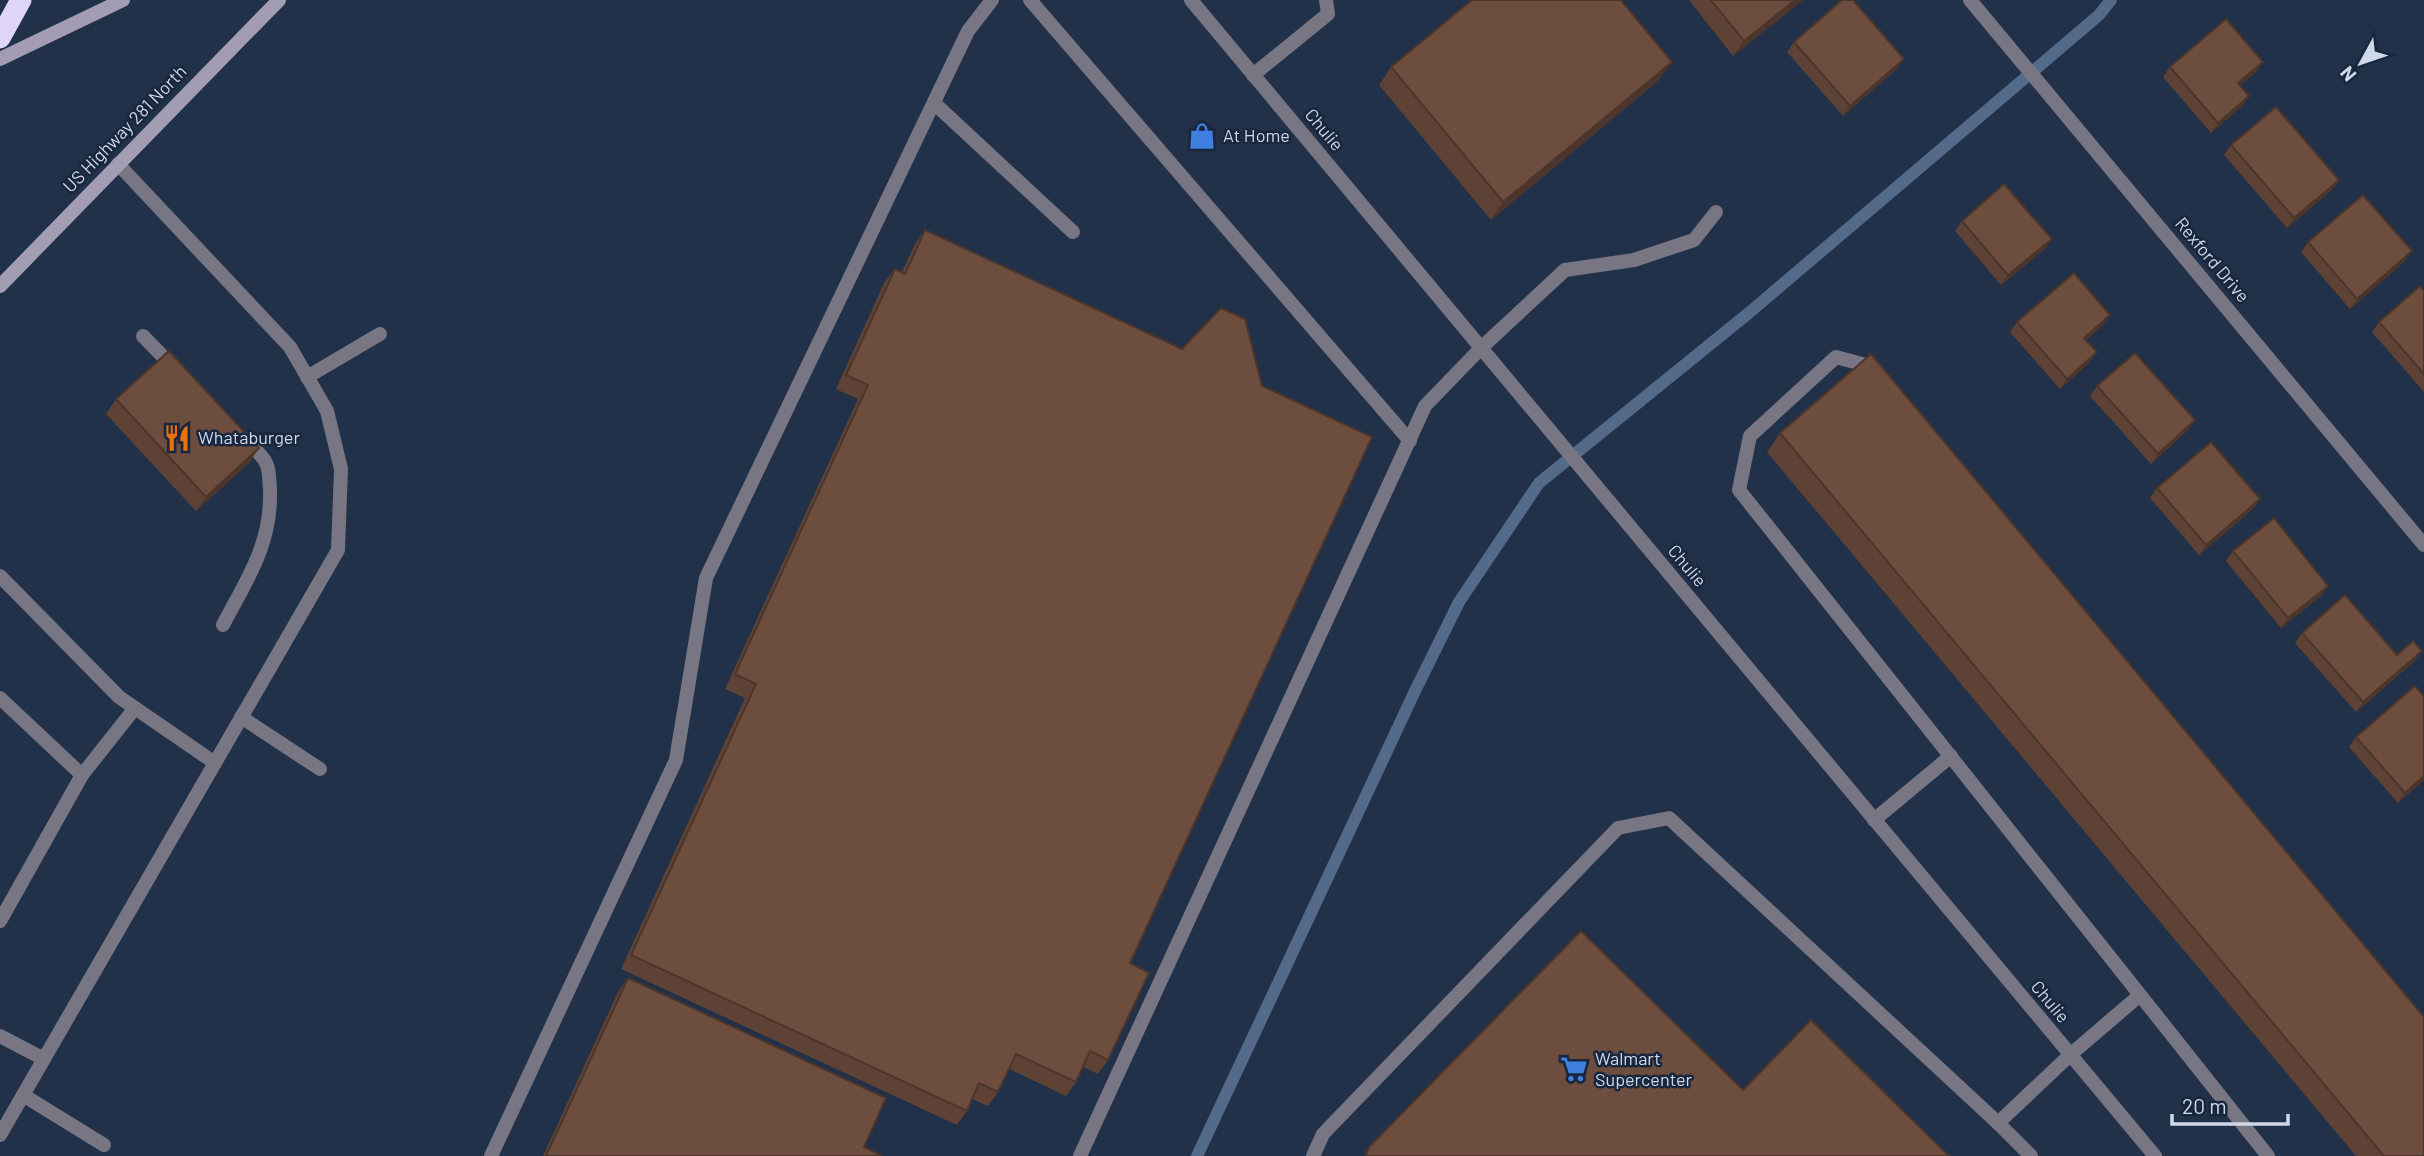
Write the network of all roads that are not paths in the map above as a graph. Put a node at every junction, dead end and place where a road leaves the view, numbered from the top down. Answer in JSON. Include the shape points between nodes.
{"nodes":[{"id":1,"x":21,"y":0,"type":"edge"},
{"id":2,"x":123,"y":0,"type":"edge"},
{"id":3,"x":279,"y":0,"type":"edge"},
{"id":4,"x":992,"y":0,"type":"edge"},
{"id":5,"x":1030,"y":0,"type":"edge"},
{"id":6,"x":1191,"y":0,"type":"edge"},
{"id":7,"x":1326,"y":0,"type":"edge"},
{"id":8,"x":1970,"y":0,"type":"edge"},
{"id":9,"x":0,"y":38,"type":"edge"},
{"id":10,"x":0,"y":60,"type":"edge"},
{"id":11,"x":1253,"y":75,"type":"junction"},
{"id":12,"x":934,"y":103,"type":"junction"},
{"id":13,"x":118,"y":164,"type":"junction"},
{"id":14,"x":1716,"y":212,"type":"dead end"},
{"id":15,"x":1073,"y":232,"type":"dead end"},
{"id":16,"x":0,"y":286,"type":"edge"},
{"id":17,"x":380,"y":334,"type":"dead end"},
{"id":18,"x":143,"y":336,"type":"dead end"},
{"id":19,"x":1481,"y":348,"type":"junction"},
{"id":20,"x":307,"y":377,"type":"junction"},
{"id":21,"x":190,"y":385,"type":"edge"},
{"id":22,"x":1891,"y":388,"type":"edge"},
{"id":23,"x":238,"y":433,"type":"edge"},
{"id":24,"x":1410,"y":440,"type":"junction"},
{"id":25,"x":2424,"y":545,"type":"edge"},
{"id":26,"x":0,"y":576,"type":"edge"},
{"id":27,"x":223,"y":625,"type":"dead end"},
{"id":28,"x":0,"y":698,"type":"edge"},
{"id":29,"x":135,"y":708,"type":"junction"},
{"id":30,"x":241,"y":717,"type":"junction"},
{"id":31,"x":1951,"y":756,"type":"junction"},
{"id":32,"x":215,"y":763,"type":"junction"},
{"id":33,"x":320,"y":769,"type":"dead end"},
{"id":34,"x":82,"y":775,"type":"junction"},
{"id":35,"x":1874,"y":820,"type":"junction"},
{"id":36,"x":0,"y":921,"type":"edge"},
{"id":37,"x":2140,"y":995,"type":"junction"},
{"id":38,"x":0,"y":1036,"type":"edge"},
{"id":39,"x":2070,"y":1055,"type":"junction"},
{"id":40,"x":44,"y":1059,"type":"junction"},
{"id":41,"x":23,"y":1095,"type":"junction"},
{"id":42,"x":1998,"y":1123,"type":"junction"},
{"id":43,"x":0,"y":1135,"type":"edge"},
{"id":44,"x":104,"y":1145,"type":"dead end"},
{"id":45,"x":491,"y":1156,"type":"edge"},
{"id":46,"x":1080,"y":1156,"type":"edge"},
{"id":47,"x":1313,"y":1156,"type":"edge"},
{"id":48,"x":2031,"y":1156,"type":"edge"},
{"id":49,"x":2155,"y":1156,"type":"edge"},
{"id":50,"x":2268,"y":1156,"type":"edge"}],
"edges":[{"from":1,"to":9,"type":"highway"},
{"from":2,"to":10,"type":"main road"},
{"from":3,"to":13,"type":"main road","name":"US Highway 281 North"},
{"from":4,"to":12,"type":"street","via":[[968,31]]},
{"from":5,"to":24,"type":"street"},
{"from":6,"to":11,"type":"street","name":"Chulie"},
{"from":7,"to":11,"type":"street","via":[[1328,14]]},
{"from":8,"to":25,"type":"street","name":"Rexford Drive"},
{"from":11,"to":19,"type":"street","name":"Chulie"},
{"from":12,"to":15,"type":"street"},
{"from":12,"to":45,"type":"street","via":[[706,578],[676,760]]},
{"from":13,"to":16,"type":"main road","name":"US Highway 281 North"},
{"from":13,"to":20,"type":"street","via":[[290,347]]},
{"from":14,"to":19,"type":"street","via":[[1694,240],[1634,260],[1565,270]]},
{"from":17,"to":20,"type":"street"},
{"from":18,"to":21,"type":"street"},
{"from":19,"to":24,"type":"street","via":[[1425,406]]},
{"from":19,"to":35,"type":"street","name":"Chulie"},
{"from":20,"to":30,"type":"street","via":[[327,411],[341,469],[338,550]]},
{"from":22,"to":31,"type":"street","via":[[1873,367],[1836,357],[1750,436],[1739,490]]},
{"from":23,"to":27,"type":"street","via":[[265,462],[270,502],[261,553]]},
{"from":24,"to":46,"type":"street"},
{"from":26,"to":29,"type":"street"},
{"from":28,"to":34,"type":"street"},
{"from":29,"to":32,"type":"street"},
{"from":29,"to":34,"type":"street"},
{"from":30,"to":32,"type":"street"},
{"from":30,"to":33,"type":"street"},
{"from":31,"to":35,"type":"street"},
{"from":31,"to":37,"type":"street"},
{"from":32,"to":40,"type":"street"},
{"from":34,"to":36,"type":"street"},
{"from":35,"to":39,"type":"street","name":"Chulie"},
{"from":37,"to":39,"type":"street"},
{"from":37,"to":50,"type":"street"},
{"from":38,"to":40,"type":"street"},
{"from":39,"to":42,"type":"street"},
{"from":39,"to":49,"type":"street","name":"Chulie"},
{"from":40,"to":41,"type":"street"},
{"from":41,"to":43,"type":"street"},
{"from":41,"to":44,"type":"street"},
{"from":42,"to":47,"type":"street","via":[[1669,818],[1618,828],[1323,1134]]},
{"from":42,"to":48,"type":"street"}]}
